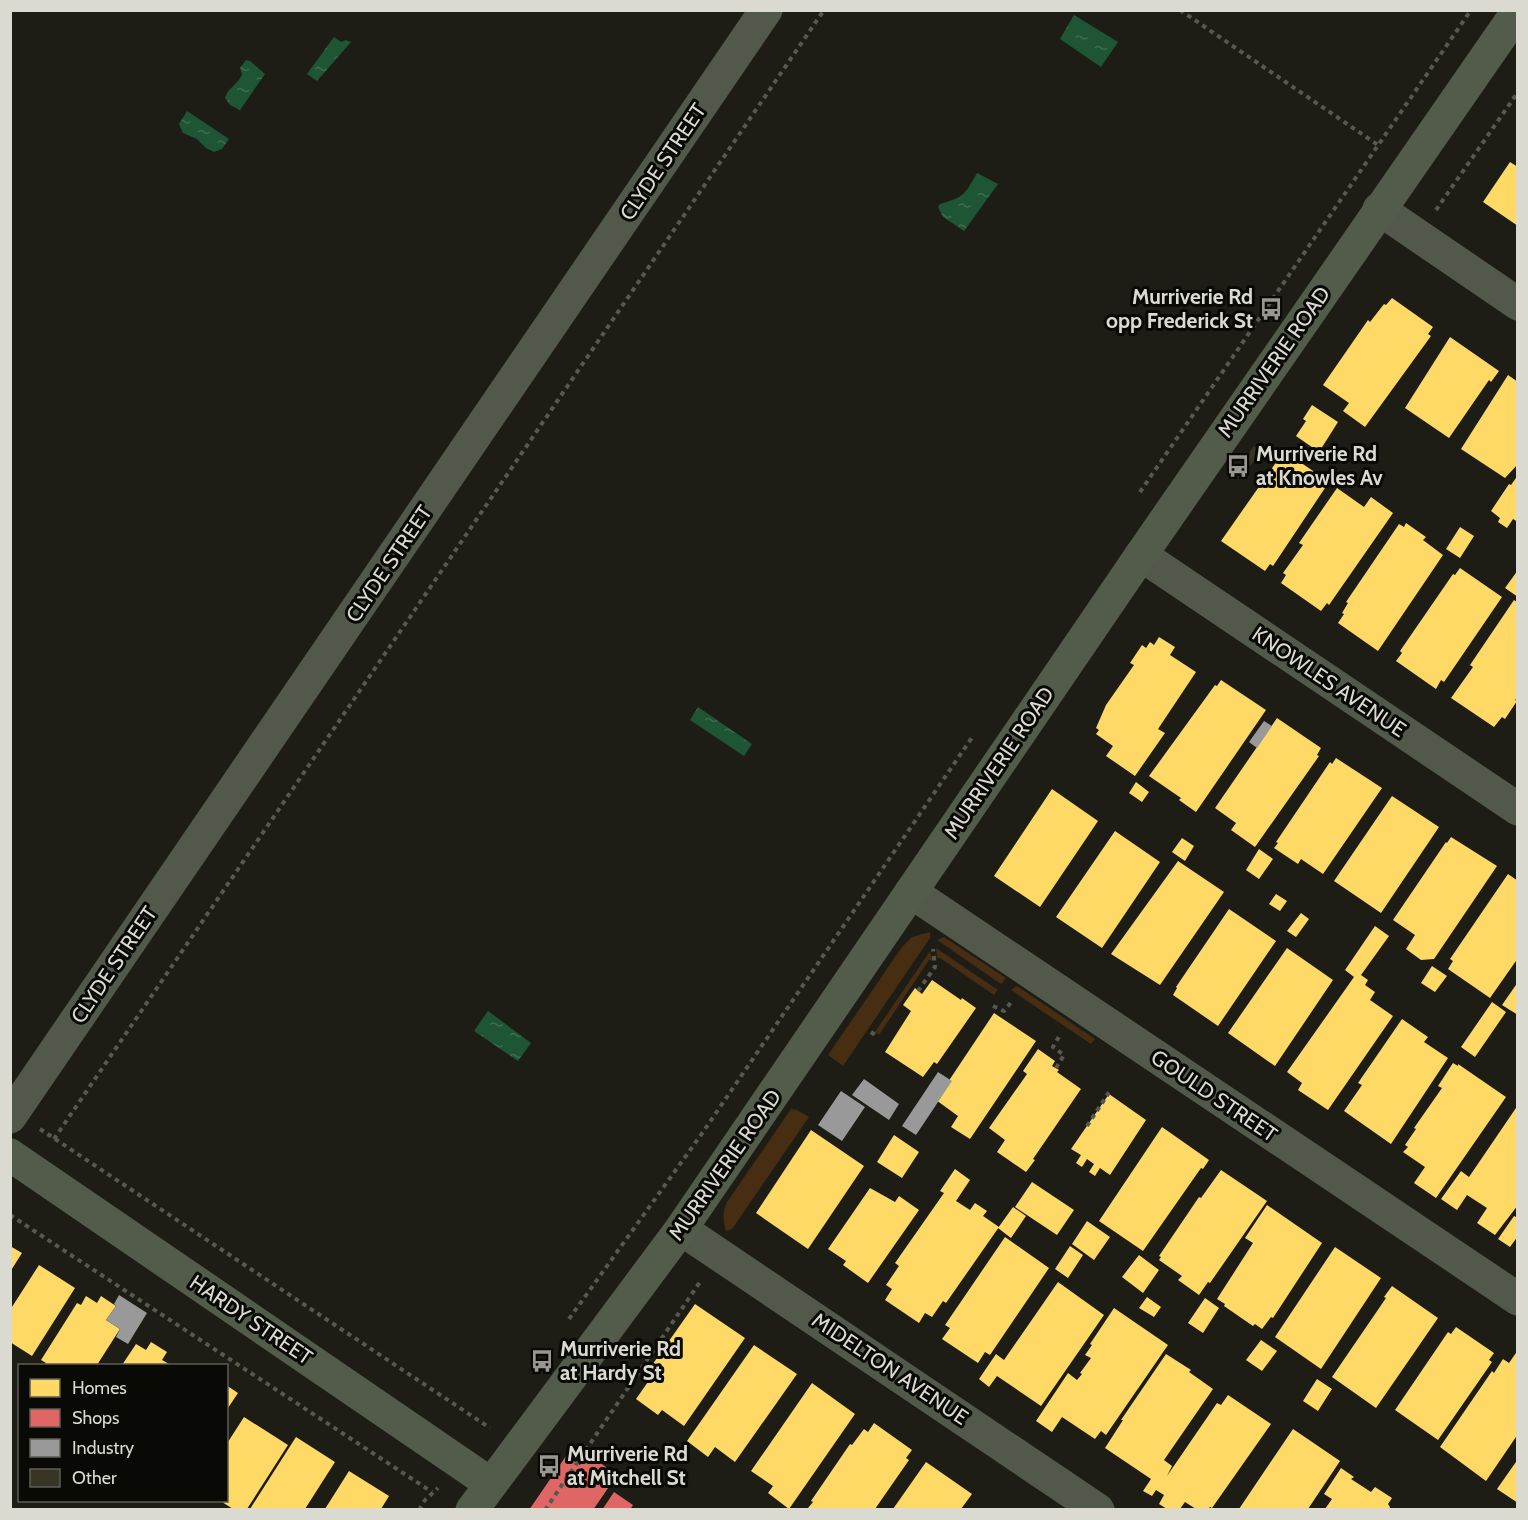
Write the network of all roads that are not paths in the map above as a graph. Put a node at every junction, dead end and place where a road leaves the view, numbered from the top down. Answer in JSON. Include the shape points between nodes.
{"nodes":[{"id":1,"x":766,"y":10,"type":"edge"},
{"id":2,"x":1518,"y":11,"type":"edge"},
{"id":3,"x":1379,"y":209,"type":"junction"},
{"id":4,"x":1518,"y":304,"type":"edge"},
{"id":5,"x":1141,"y":555,"type":"junction"},
{"id":6,"x":1518,"y":809,"type":"edge"},
{"id":7,"x":911,"y":892,"type":"junction"},
{"id":8,"x":13,"y":1114,"type":"edge"},
{"id":9,"x":10,"y":1155,"type":"edge"},
{"id":10,"x":681,"y":1229,"type":"junction"},
{"id":11,"x":1518,"y":1299,"type":"edge"},
{"id":12,"x":482,"y":1497,"type":"edge"},
{"id":13,"x":1098,"y":1509,"type":"edge"}],
"edges":[{"from":1,"to":8,"type":"street","name":"CLYDE STREET"},
{"from":2,"to":3,"type":"street","name":"MURRIVERIE ROAD"},
{"from":3,"to":4,"type":"street"},
{"from":3,"to":5,"type":"street","name":"MURRIVERIE ROAD"},
{"from":5,"to":6,"type":"street","name":"KNOWLES AVENUE"},
{"from":5,"to":7,"type":"street","name":"MURRIVERIE ROAD"},
{"from":7,"to":10,"type":"street","name":"MURRIVERIE ROAD"},
{"from":7,"to":11,"type":"street","name":"GOULD STREET"},
{"from":9,"to":12,"type":"street","name":"HARDY STREET","via":[[463,1465]]},
{"from":10,"to":12,"type":"street","name":"MURRIVERIE ROAD"},
{"from":10,"to":13,"type":"street","name":"MIDELTON AVENUE"}]}
